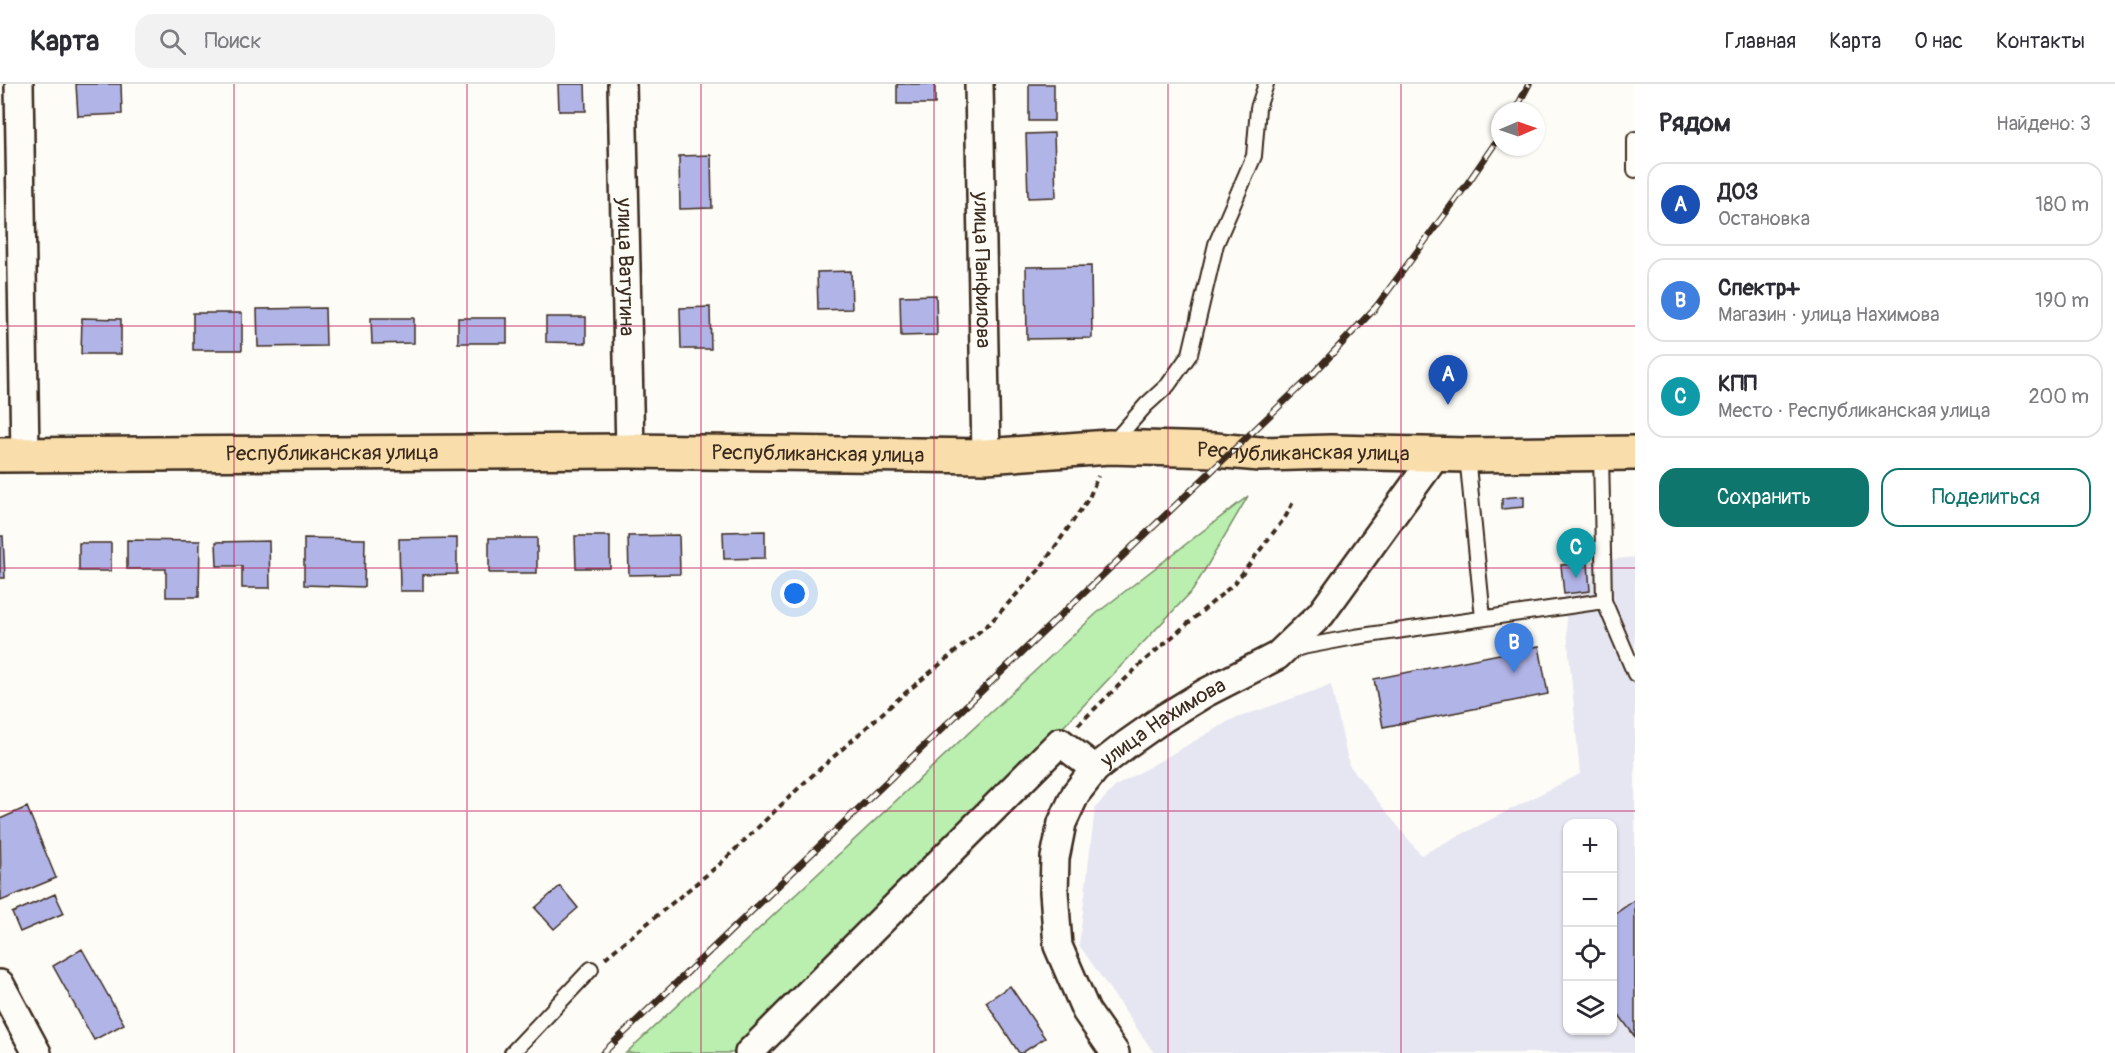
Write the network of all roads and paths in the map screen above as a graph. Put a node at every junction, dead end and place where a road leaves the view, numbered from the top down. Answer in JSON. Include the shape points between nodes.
{"nodes":[{"id":1,"x":20,"y":84,"type":"edge"},
{"id":2,"x":622,"y":84,"type":"edge"},
{"id":3,"x":979,"y":84,"type":"edge"},
{"id":4,"x":1266,"y":84,"type":"edge"},
{"id":5,"x":1635,"y":139,"type":"edge"},
{"id":6,"x":1635,"y":170,"type":"edge"},
{"id":7,"x":1109,"y":447,"type":"junction"},
{"id":8,"x":630,"y":451,"type":"junction"},
{"id":9,"x":1635,"y":453,"type":"edge"},
{"id":10,"x":1601,"y":454,"type":"junction"},
{"id":11,"x":12,"y":455,"type":"edge"},
{"id":12,"x":1452,"y":455,"type":"junction"},
{"id":13,"x":986,"y":456,"type":"junction"},
{"id":14,"x":1293,"y":502,"type":"dead end"},
{"id":15,"x":1604,"y":601,"type":"junction"},
{"id":16,"x":1483,"y":618,"type":"junction"},
{"id":17,"x":1277,"y":656,"type":"junction"},
{"id":18,"x":1635,"y":674,"type":"edge"},
{"id":19,"x":1060,"y":742,"type":"junction"},
{"id":20,"x":1095,"y":770,"type":"junction"},
{"id":21,"x":591,"y":969,"type":"joint"},
{"id":22,"x":0,"y":984,"type":"edge"},
{"id":23,"x":37,"y":1053,"type":"edge"},
{"id":24,"x":512,"y":1053,"type":"edge"},
{"id":25,"x":749,"y":1053,"type":"edge"},
{"id":26,"x":1115,"y":1053,"type":"edge"}],
"edges":[{"from":1,"to":11,"type":"street"},
{"from":2,"to":8,"type":"street","name":"улица Ватутина"},
{"from":3,"to":13,"type":"street","name":"улица Панфилова"},
{"from":4,"to":7,"type":"lane","via":[[1258,108],[1254,156],[1216,244],[1190,354],[1168,385]]},
{"from":5,"to":6,"type":"lane"},
{"from":7,"to":12,"type":"main road","name":"Республиканская улица","via":[[1260,454]]},
{"from":7,"to":13,"type":"main road","name":"Республиканская улица"},
{"from":7,"to":21,"type":"path","via":[[1089,498],[1040,570],[991,622],[804,783],[720,864]]},
{"from":8,"to":11,"type":"main road","name":"Республиканская улица"},
{"from":8,"to":13,"type":"main road","name":"Республиканская улица"},
{"from":9,"to":10,"type":"main road","name":"Республиканская улица"},
{"from":10,"to":12,"type":"main road","name":"Республиканская улица"},
{"from":10,"to":15,"type":"lane"},
{"from":12,"to":16,"type":"lane"},
{"from":12,"to":17,"type":"street","name":"улица Нахимова","via":[[1321,614]]},
{"from":14,"to":19,"type":"path","via":[[1287,516],[1235,583],[1144,661]]},
{"from":15,"to":16,"type":"lane"},
{"from":15,"to":18,"type":"lane"},
{"from":16,"to":17,"type":"lane","via":[[1326,642]]},
{"from":17,"to":20,"type":"street","name":"улица Нахимова","via":[[1164,718]]},
{"from":19,"to":20,"type":"street"},
{"from":19,"to":25,"type":"street"},
{"from":20,"to":26,"type":"street","name":"улица Нахимова","via":[[1076,793],[1062,823],[1055,858],[1055,913],[1062,957],[1086,1011]]},
{"from":21,"to":24,"type":"lane"},
{"from":22,"to":23,"type":"street"}]}
